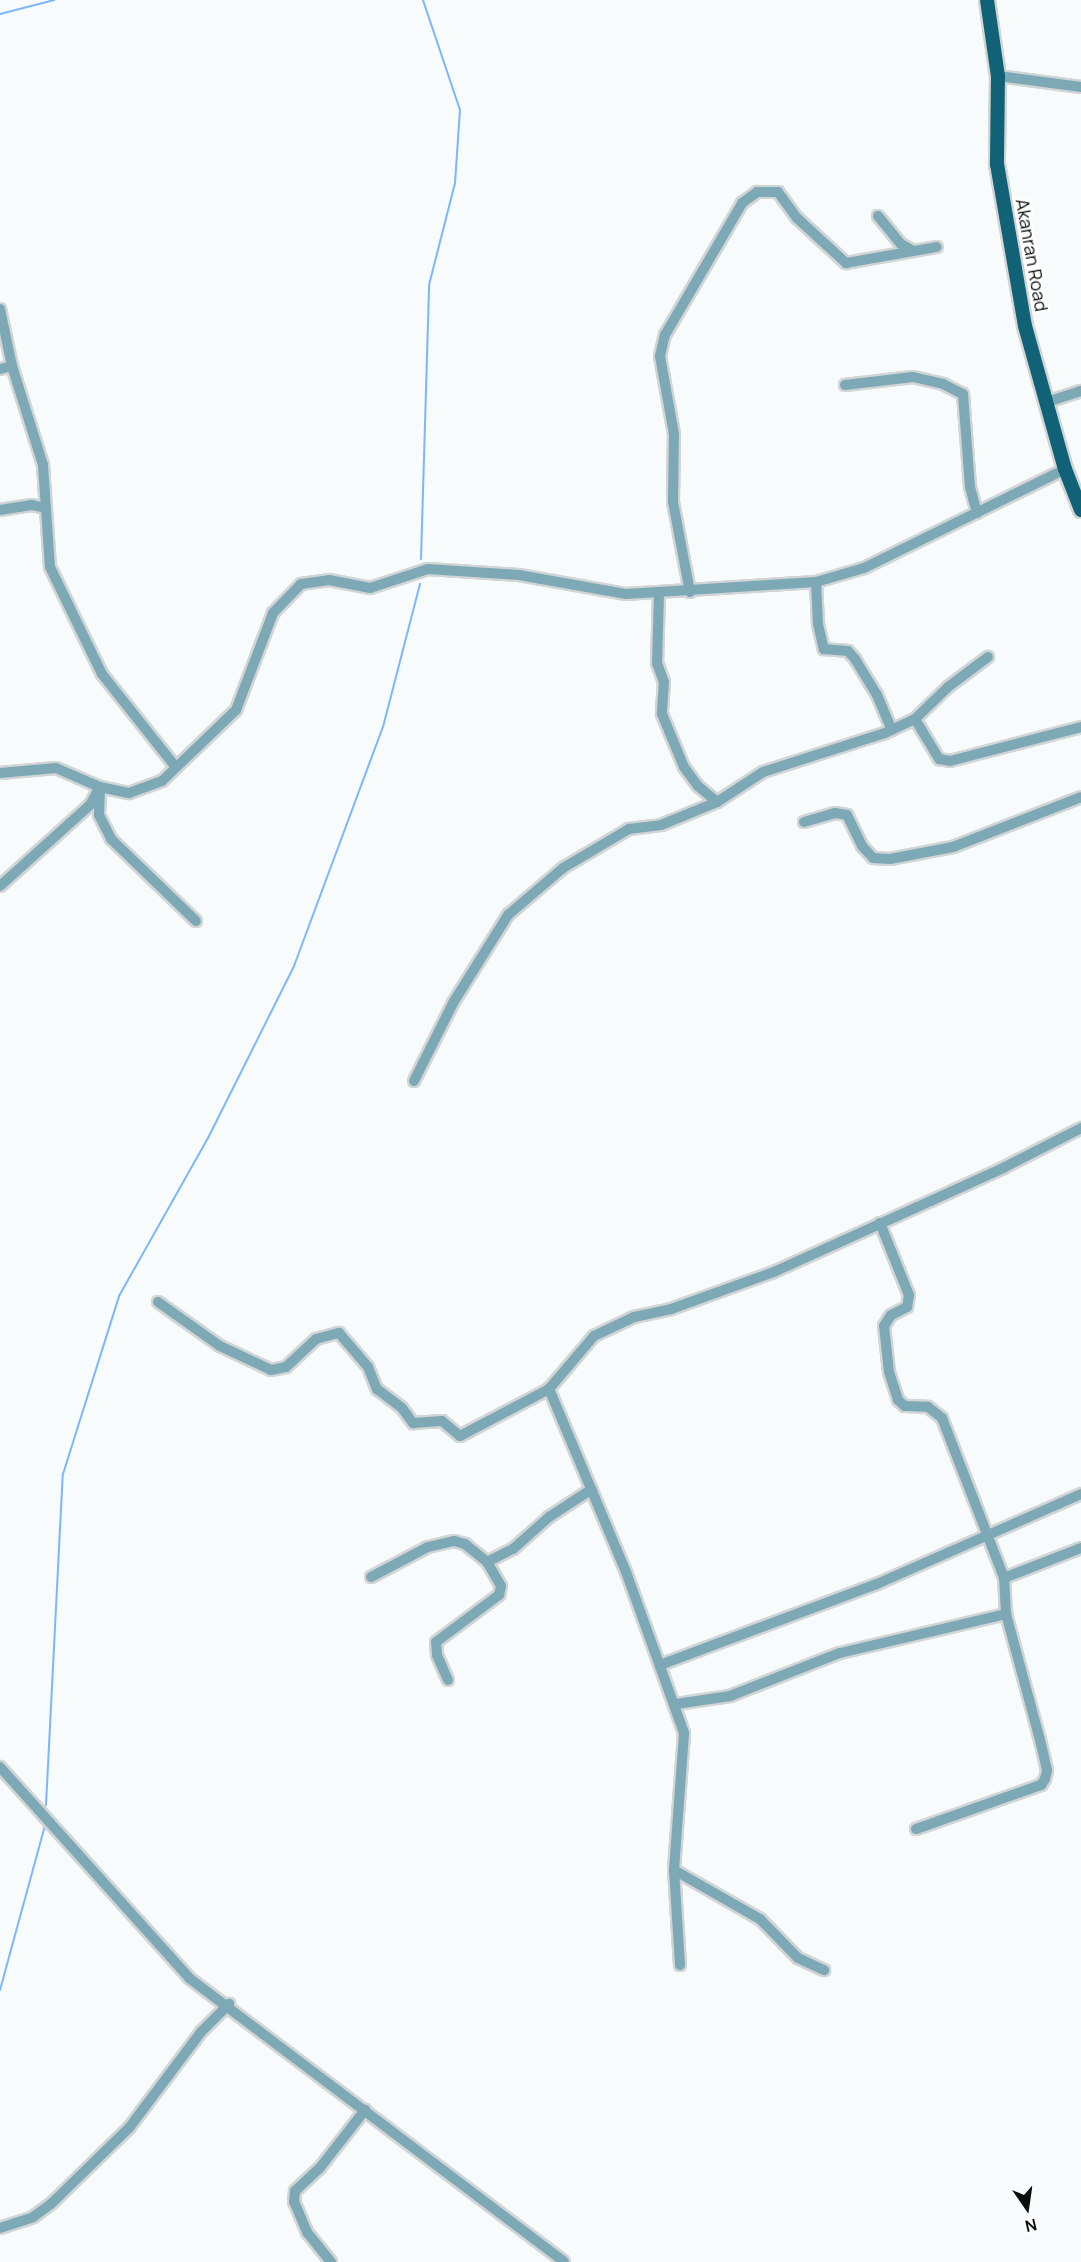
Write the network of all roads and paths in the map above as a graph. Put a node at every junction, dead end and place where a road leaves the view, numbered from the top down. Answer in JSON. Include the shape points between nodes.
{"nodes":[{"id":1,"x":987,"y":0,"type":"edge"},
{"id":2,"x":998,"y":76,"type":"junction"},
{"id":3,"x":1081,"y":87,"type":"edge"},
{"id":4,"x":878,"y":216,"type":"dead end"},
{"id":5,"x":937,"y":248,"type":"dead end"},
{"id":6,"x":910,"y":249,"type":"junction"},
{"id":7,"x":0,"y":309,"type":"edge"},
{"id":8,"x":12,"y":366,"type":"junction"},
{"id":9,"x":0,"y":369,"type":"edge"},
{"id":10,"x":845,"y":385,"type":"dead end"},
{"id":11,"x":1081,"y":391,"type":"edge"},
{"id":12,"x":1047,"y":402,"type":"junction"},
{"id":13,"x":1065,"y":469,"type":"junction"},
{"id":14,"x":45,"y":508,"type":"junction"},
{"id":15,"x":0,"y":510,"type":"edge"},
{"id":16,"x":1081,"y":510,"type":"edge"},
{"id":17,"x":977,"y":513,"type":"junction"},
{"id":18,"x":816,"y":582,"type":"junction"},
{"id":19,"x":690,"y":592,"type":"junction"},
{"id":20,"x":659,"y":593,"type":"junction"},
{"id":21,"x":988,"y":657,"type":"dead end"},
{"id":22,"x":915,"y":719,"type":"junction"},
{"id":23,"x":1081,"y":727,"type":"edge"},
{"id":24,"x":892,"y":730,"type":"junction"},
{"id":25,"x":175,"y":766,"type":"junction"},
{"id":26,"x":0,"y":773,"type":"edge"},
{"id":27,"x":100,"y":787,"type":"junction"},
{"id":28,"x":1081,"y":797,"type":"edge"},
{"id":29,"x":717,"y":802,"type":"junction"},
{"id":30,"x":804,"y":822,"type":"dead end"},
{"id":31,"x":0,"y":886,"type":"edge"},
{"id":32,"x":196,"y":921,"type":"dead end"},
{"id":33,"x":414,"y":1081,"type":"dead end"},
{"id":34,"x":1081,"y":1128,"type":"edge"},
{"id":35,"x":880,"y":1223,"type":"junction"},
{"id":36,"x":158,"y":1302,"type":"dead end"},
{"id":37,"x":549,"y":1389,"type":"junction"},
{"id":38,"x":592,"y":1490,"type":"junction"},
{"id":39,"x":1081,"y":1494,"type":"edge"},
{"id":40,"x":989,"y":1534,"type":"junction"},
{"id":41,"x":1081,"y":1548,"type":"edge"},
{"id":42,"x":487,"y":1562,"type":"junction"},
{"id":43,"x":371,"y":1577,"type":"dead end"},
{"id":44,"x":1004,"y":1578,"type":"junction"},
{"id":45,"x":1006,"y":1614,"type":"junction"},
{"id":46,"x":660,"y":1665,"type":"junction"},
{"id":47,"x":448,"y":1680,"type":"dead end"},
{"id":48,"x":676,"y":1704,"type":"junction"},
{"id":49,"x":0,"y":1767,"type":"edge"},
{"id":50,"x":916,"y":1829,"type":"dead end"},
{"id":51,"x":674,"y":1870,"type":"junction"},
{"id":52,"x":680,"y":1965,"type":"dead end"},
{"id":53,"x":824,"y":1970,"type":"dead end"},
{"id":54,"x":229,"y":2004,"type":"junction"},
{"id":55,"x":365,"y":2110,"type":"junction"},
{"id":56,"x":0,"y":2228,"type":"edge"},
{"id":57,"x":332,"y":2262,"type":"edge"},
{"id":58,"x":564,"y":2262,"type":"edge"}],
"edges":[{"from":1,"to":2,"type":"main road","name":"Akanran Road"},
{"from":2,"to":3,"type":"street"},
{"from":2,"to":12,"type":"main road","name":"Akanran Road","via":[[997,164],[1025,326]]},
{"from":4,"to":6,"type":"street"},
{"from":5,"to":6,"type":"street"},
{"from":6,"to":19,"type":"street","via":[[893,258],[846,263],[797,218],[778,192],[770,190],[742,203],[722,232],[684,308],[665,335],[660,356],[674,434],[673,502]]},
{"from":7,"to":8,"type":"street"},
{"from":8,"to":9,"type":"street"},
{"from":8,"to":14,"type":"street","via":[[43,465]]},
{"from":10,"to":17,"type":"street","via":[[913,377],[943,384],[963,394],[970,487]]},
{"from":11,"to":12,"type":"street"},
{"from":12,"to":13,"type":"main road","name":"Akanran Road"},
{"from":13,"to":16,"type":"main road","name":"Akanran Road"},
{"from":13,"to":17,"type":"street"},
{"from":14,"to":15,"type":"street","via":[[32,505]]},
{"from":14,"to":25,"type":"street","via":[[50,567],[62,595],[102,674]]},
{"from":17,"to":18,"type":"street","via":[[864,568]]},
{"from":18,"to":19,"type":"street"},
{"from":18,"to":24,"type":"street","via":[[824,649],[848,651],[855,658],[878,695]]},
{"from":19,"to":20,"type":"street"},
{"from":20,"to":25,"type":"street","via":[[626,594],[519,575],[428,569],[370,588],[329,580],[301,584],[273,613],[236,710]]},
{"from":20,"to":29,"type":"street","via":[[657,663],[664,682],[662,714],[684,767]]},
{"from":21,"to":22,"type":"street","via":[[948,687]]},
{"from":22,"to":23,"type":"street","via":[[939,759],[950,761]]},
{"from":22,"to":24,"type":"street"},
{"from":24,"to":29,"type":"street","via":[[763,771]]},
{"from":25,"to":27,"type":"street","via":[[162,781],[129,793]]},
{"from":26,"to":27,"type":"street","via":[[56,768]]},
{"from":27,"to":31,"type":"street","via":[[90,806]]},
{"from":27,"to":32,"type":"street","via":[[99,815],[111,839]]},
{"from":28,"to":30,"type":"street","via":[[953,847],[890,859],[873,858],[862,846],[847,815],[835,813]]},
{"from":29,"to":33,"type":"street","via":[[661,825],[628,830],[563,868],[528,895],[508,915],[453,1003]]},
{"from":34,"to":35,"type":"street"},
{"from":35,"to":37,"type":"street","via":[[774,1272],[671,1309],[634,1317],[594,1336]]},
{"from":35,"to":40,"type":"street","via":[[909,1295],[907,1307],[891,1315],[884,1326],[889,1372],[898,1400],[905,1406],[937,1411]]},
{"from":36,"to":37,"type":"street","via":[[220,1346],[271,1370],[285,1367],[316,1339],[339,1333],[368,1367],[377,1389],[402,1408],[413,1423],[442,1421],[460,1436]]},
{"from":37,"to":38,"type":"street"},
{"from":38,"to":42,"type":"street","via":[[549,1517],[513,1549]]},
{"from":38,"to":46,"type":"street"},
{"from":39,"to":40,"type":"street"},
{"from":40,"to":44,"type":"street"},
{"from":40,"to":46,"type":"street","via":[[877,1584]]},
{"from":41,"to":44,"type":"street"},
{"from":42,"to":43,"type":"street","via":[[465,1544],[454,1541],[428,1547]]},
{"from":42,"to":47,"type":"street","via":[[501,1586],[499,1595],[436,1642],[439,1662]]},
{"from":44,"to":45,"type":"street"},
{"from":45,"to":48,"type":"street","via":[[840,1653],[730,1696]]},
{"from":45,"to":50,"type":"street","via":[[1040,1740],[1047,1770],[1045,1779],[1041,1785]]},
{"from":46,"to":48,"type":"street"},
{"from":48,"to":51,"type":"street","via":[[684,1733]]},
{"from":49,"to":54,"type":"street","via":[[189,1978]]},
{"from":51,"to":52,"type":"street"},
{"from":51,"to":53,"type":"street","via":[[760,1919],[798,1958]]},
{"from":54,"to":55,"type":"street"},
{"from":54,"to":56,"type":"street","via":[[201,2032],[129,2128],[51,2205],[33,2217]]},
{"from":55,"to":57,"type":"street","via":[[319,2169],[295,2191],[294,2202],[306,2232]]},
{"from":55,"to":58,"type":"street"}]}
